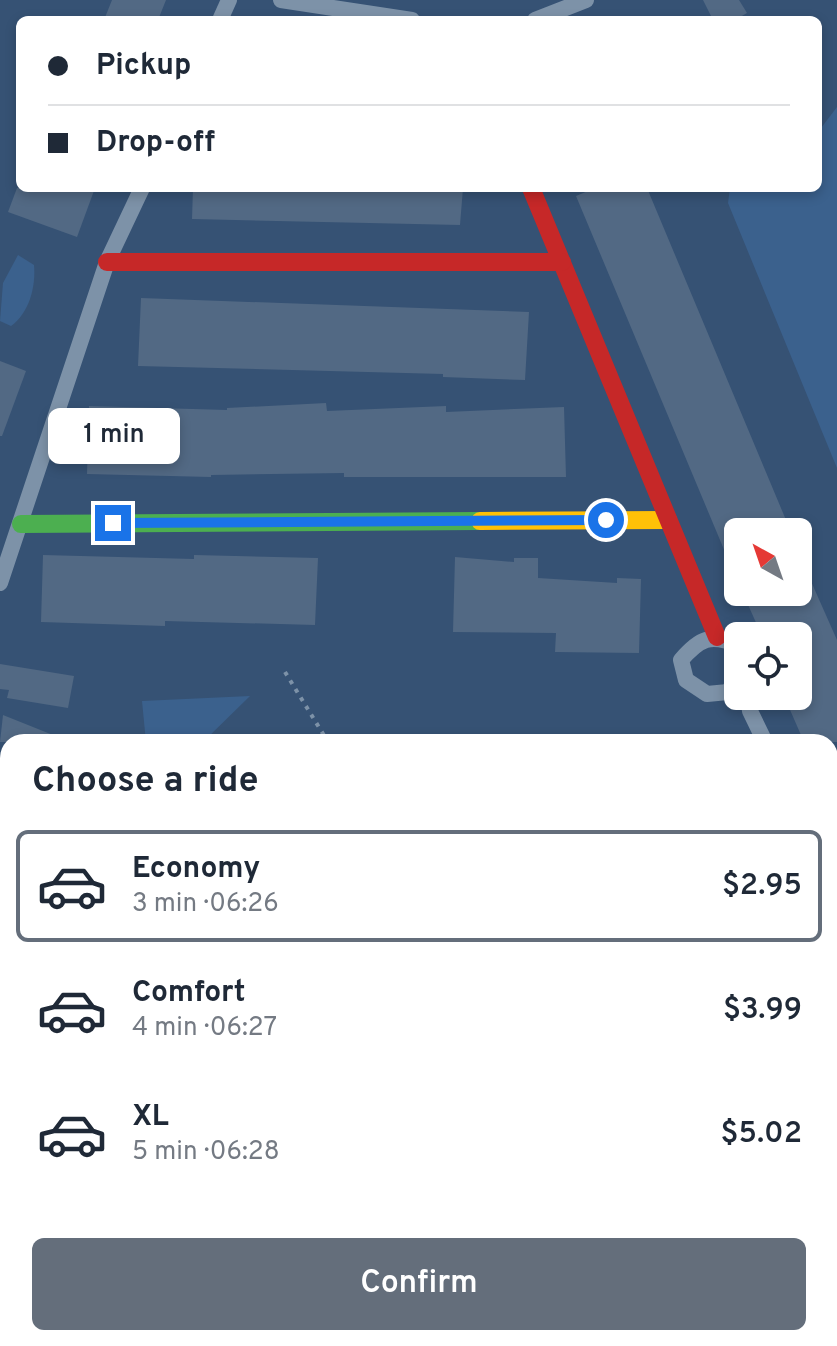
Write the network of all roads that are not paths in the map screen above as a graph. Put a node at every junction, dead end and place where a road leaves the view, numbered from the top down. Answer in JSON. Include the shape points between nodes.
{"nodes":[{"id":1,"x":281,"y":0,"type":"edge"},
{"id":2,"x":586,"y":0,"type":"edge"},
{"id":3,"x":386,"y":16,"type":"edge"},
{"id":4,"x":545,"y":16,"type":"edge"},
{"id":5,"x":140,"y":192,"type":"edge"},
{"id":6,"x":533,"y":192,"type":"edge"},
{"id":7,"x":107,"y":262,"type":"junction"},
{"id":8,"x":562,"y":262,"type":"junction"},
{"id":9,"x":668,"y":520,"type":"junction"},
{"id":10,"x":21,"y":524,"type":"junction"},
{"id":11,"x":0,"y":583,"type":"edge"},
{"id":12,"x":717,"y":637,"type":"junction"},
{"id":13,"x":724,"y":639,"type":"edge"},
{"id":14,"x":724,"y":692,"type":"edge"},
{"id":15,"x":750,"y":710,"type":"edge"},
{"id":16,"x":761,"y":734,"type":"edge"}],
"edges":[{"from":1,"to":3,"type":"street"},
{"from":2,"to":4,"type":"street"},
{"from":5,"to":7,"type":"street"},
{"from":6,"to":8,"type":"street"},
{"from":7,"to":8,"type":"street"},
{"from":7,"to":10,"type":"street"},
{"from":8,"to":9,"type":"street"},
{"from":9,"to":10,"type":"street"},
{"from":9,"to":12,"type":"street"},
{"from":10,"to":11,"type":"street"},
{"from":12,"to":13,"type":"street"},
{"from":12,"to":14,"type":"street","via":[[694,645],[681,660],[686,680],[707,694]]},
{"from":15,"to":16,"type":"street"}]}
